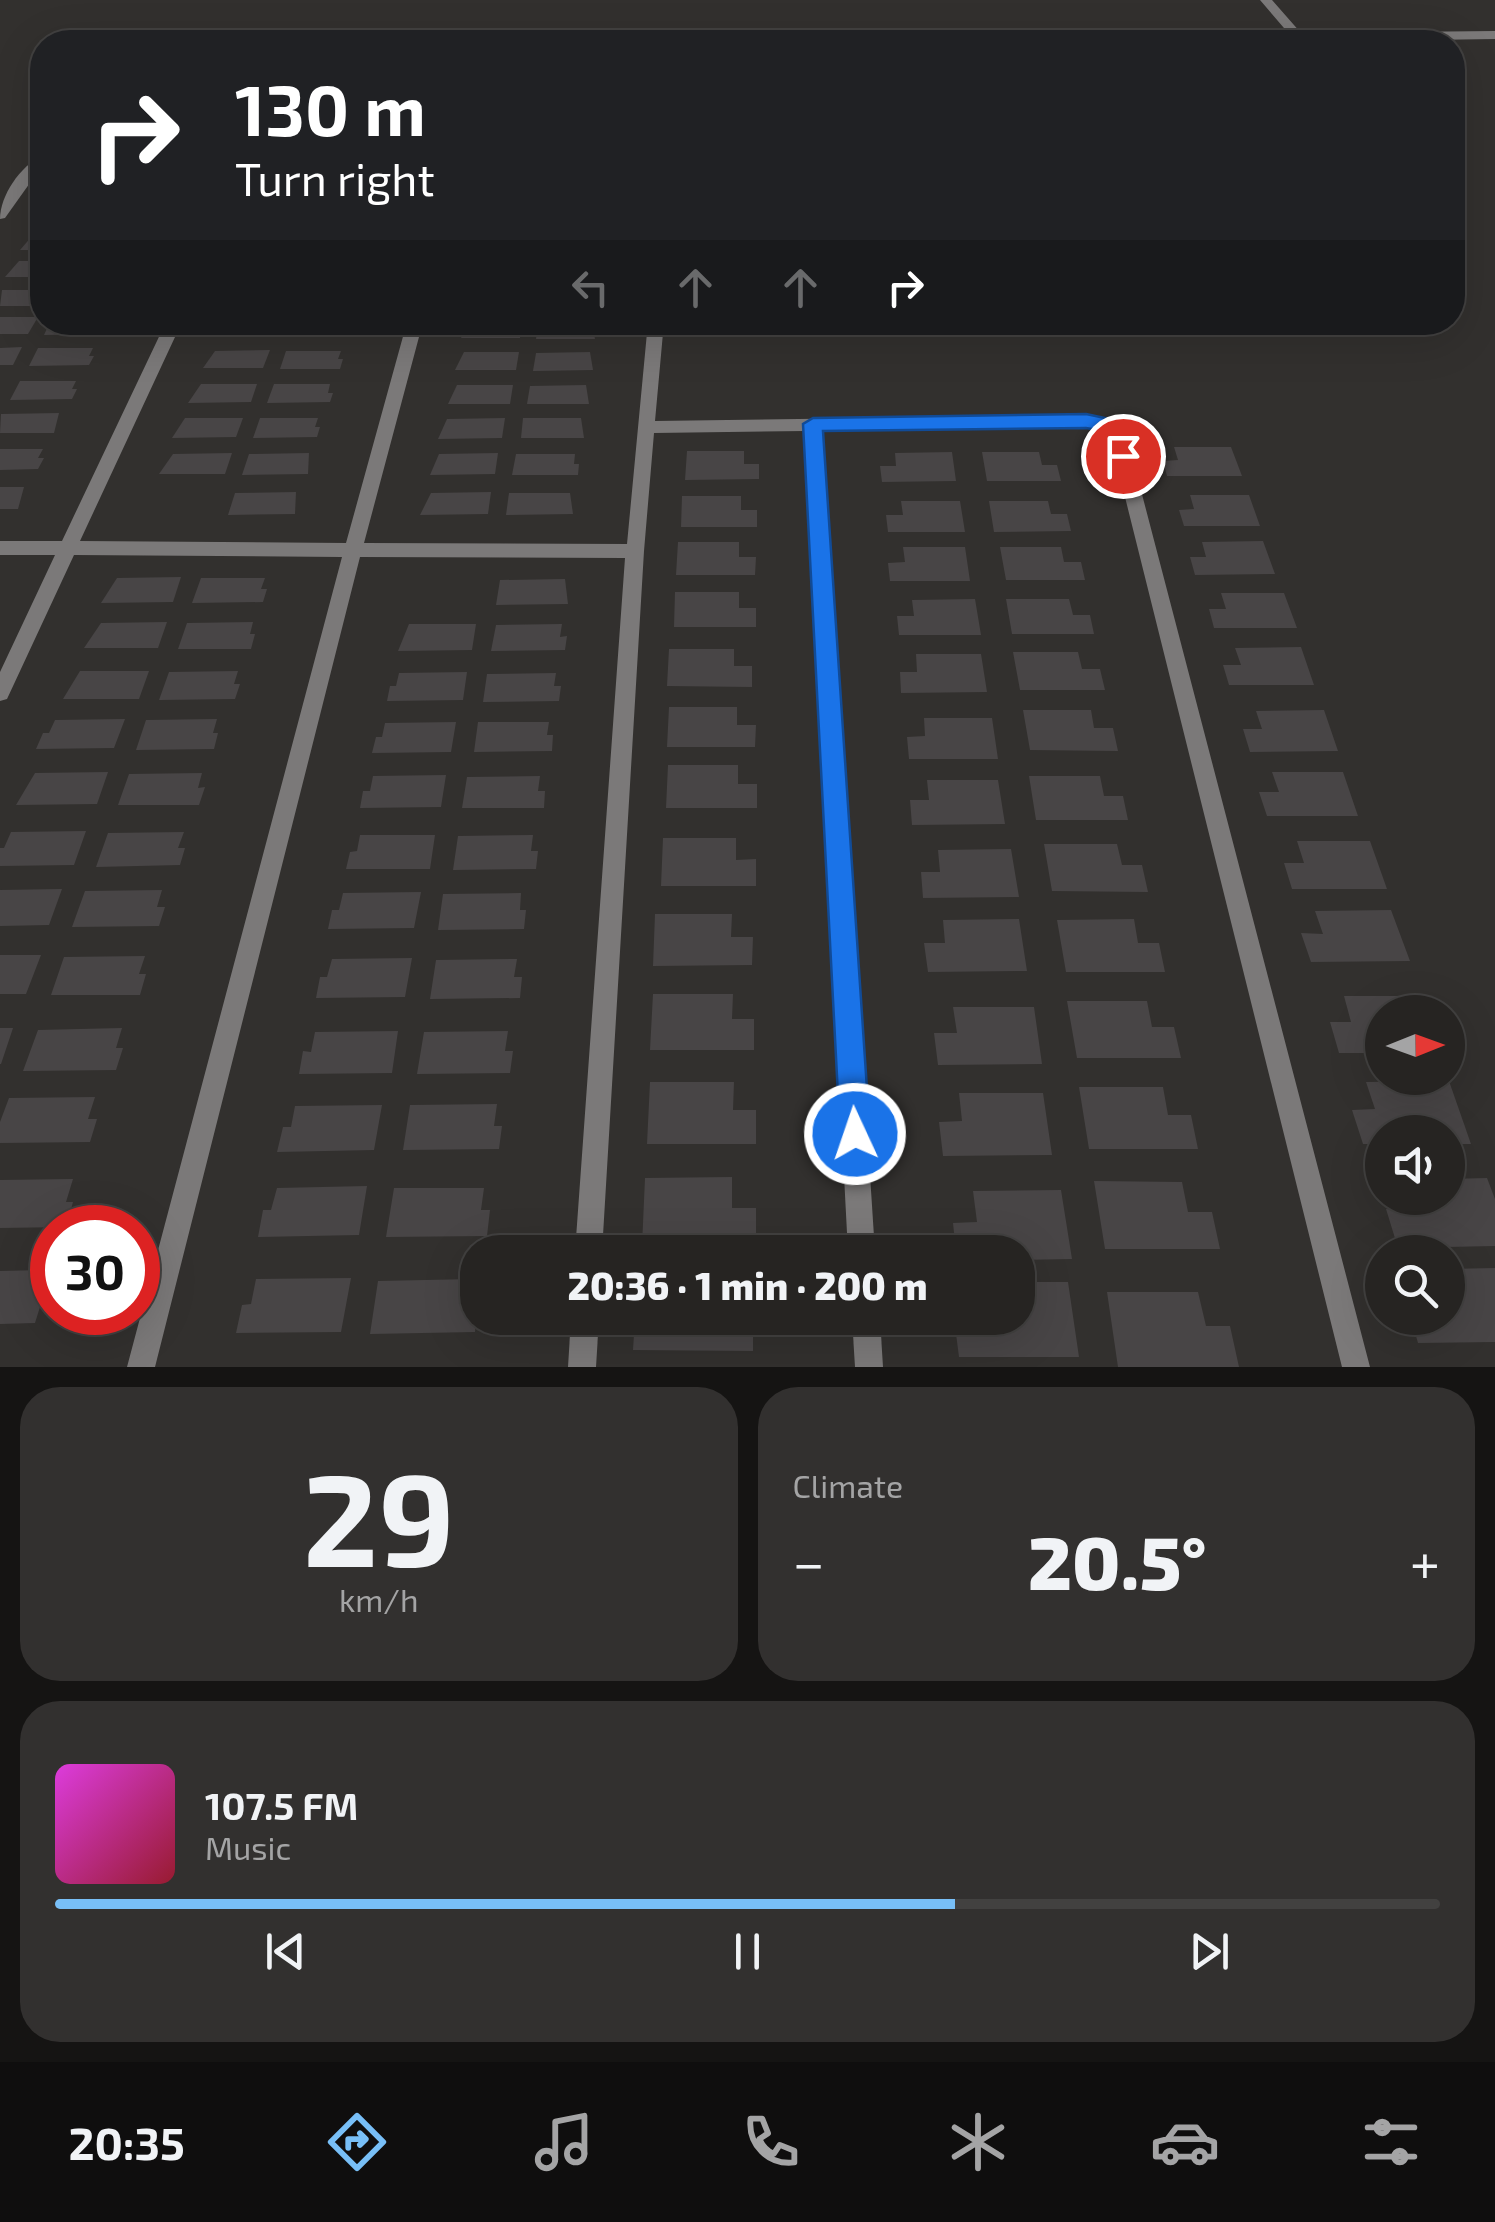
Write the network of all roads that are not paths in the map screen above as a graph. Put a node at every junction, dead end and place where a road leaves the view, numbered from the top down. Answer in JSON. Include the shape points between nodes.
{"nodes":[{"id":1,"x":1266,"y":0,"type":"edge"},
{"id":2,"x":1292,"y":30,"type":"edge"},
{"id":3,"x":1495,"y":35,"type":"edge"},
{"id":4,"x":1465,"y":36,"type":"edge"},
{"id":5,"x":30,"y":169,"type":"edge"},
{"id":6,"x":0,"y":214,"type":"edge"},
{"id":7,"x":168,"y":335,"type":"edge"},
{"id":8,"x":412,"y":335,"type":"edge"},
{"id":9,"x":655,"y":335,"type":"edge"},
{"id":10,"x":813,"y":424,"type":"junction"},
{"id":11,"x":646,"y":426,"type":"junction"},
{"id":12,"x":0,"y":548,"type":"edge"},
{"id":13,"x":67,"y":548,"type":"junction"},
{"id":14,"x":353,"y":548,"type":"junction"},
{"id":15,"x":635,"y":550,"type":"junction"},
{"id":16,"x":0,"y":693,"type":"edge"},
{"id":17,"x":591,"y":1235,"type":"edge"},
{"id":18,"x":861,"y":1235,"type":"edge"},
{"id":19,"x":584,"y":1335,"type":"edge"},
{"id":20,"x":867,"y":1335,"type":"edge"},
{"id":21,"x":141,"y":1367,"type":"edge"},
{"id":22,"x":582,"y":1367,"type":"edge"},
{"id":23,"x":869,"y":1367,"type":"edge"},
{"id":24,"x":1356,"y":1367,"type":"edge"}],
"edges":[{"from":1,"to":2,"type":"street"},
{"from":3,"to":4,"type":"street"},
{"from":5,"to":6,"type":"street"},
{"from":7,"to":13,"type":"street"},
{"from":8,"to":14,"type":"street"},
{"from":9,"to":11,"type":"street"},
{"from":10,"to":11,"type":"street"},
{"from":10,"to":18,"type":"street"},
{"from":10,"to":24,"type":"street","via":[[1086,421],[1103,424],[1123,456]]},
{"from":11,"to":15,"type":"street"},
{"from":12,"to":13,"type":"street"},
{"from":13,"to":14,"type":"street"},
{"from":13,"to":16,"type":"street"},
{"from":14,"to":15,"type":"street"},
{"from":14,"to":21,"type":"street"},
{"from":15,"to":17,"type":"street"},
{"from":19,"to":22,"type":"street"},
{"from":20,"to":23,"type":"street"}]}
